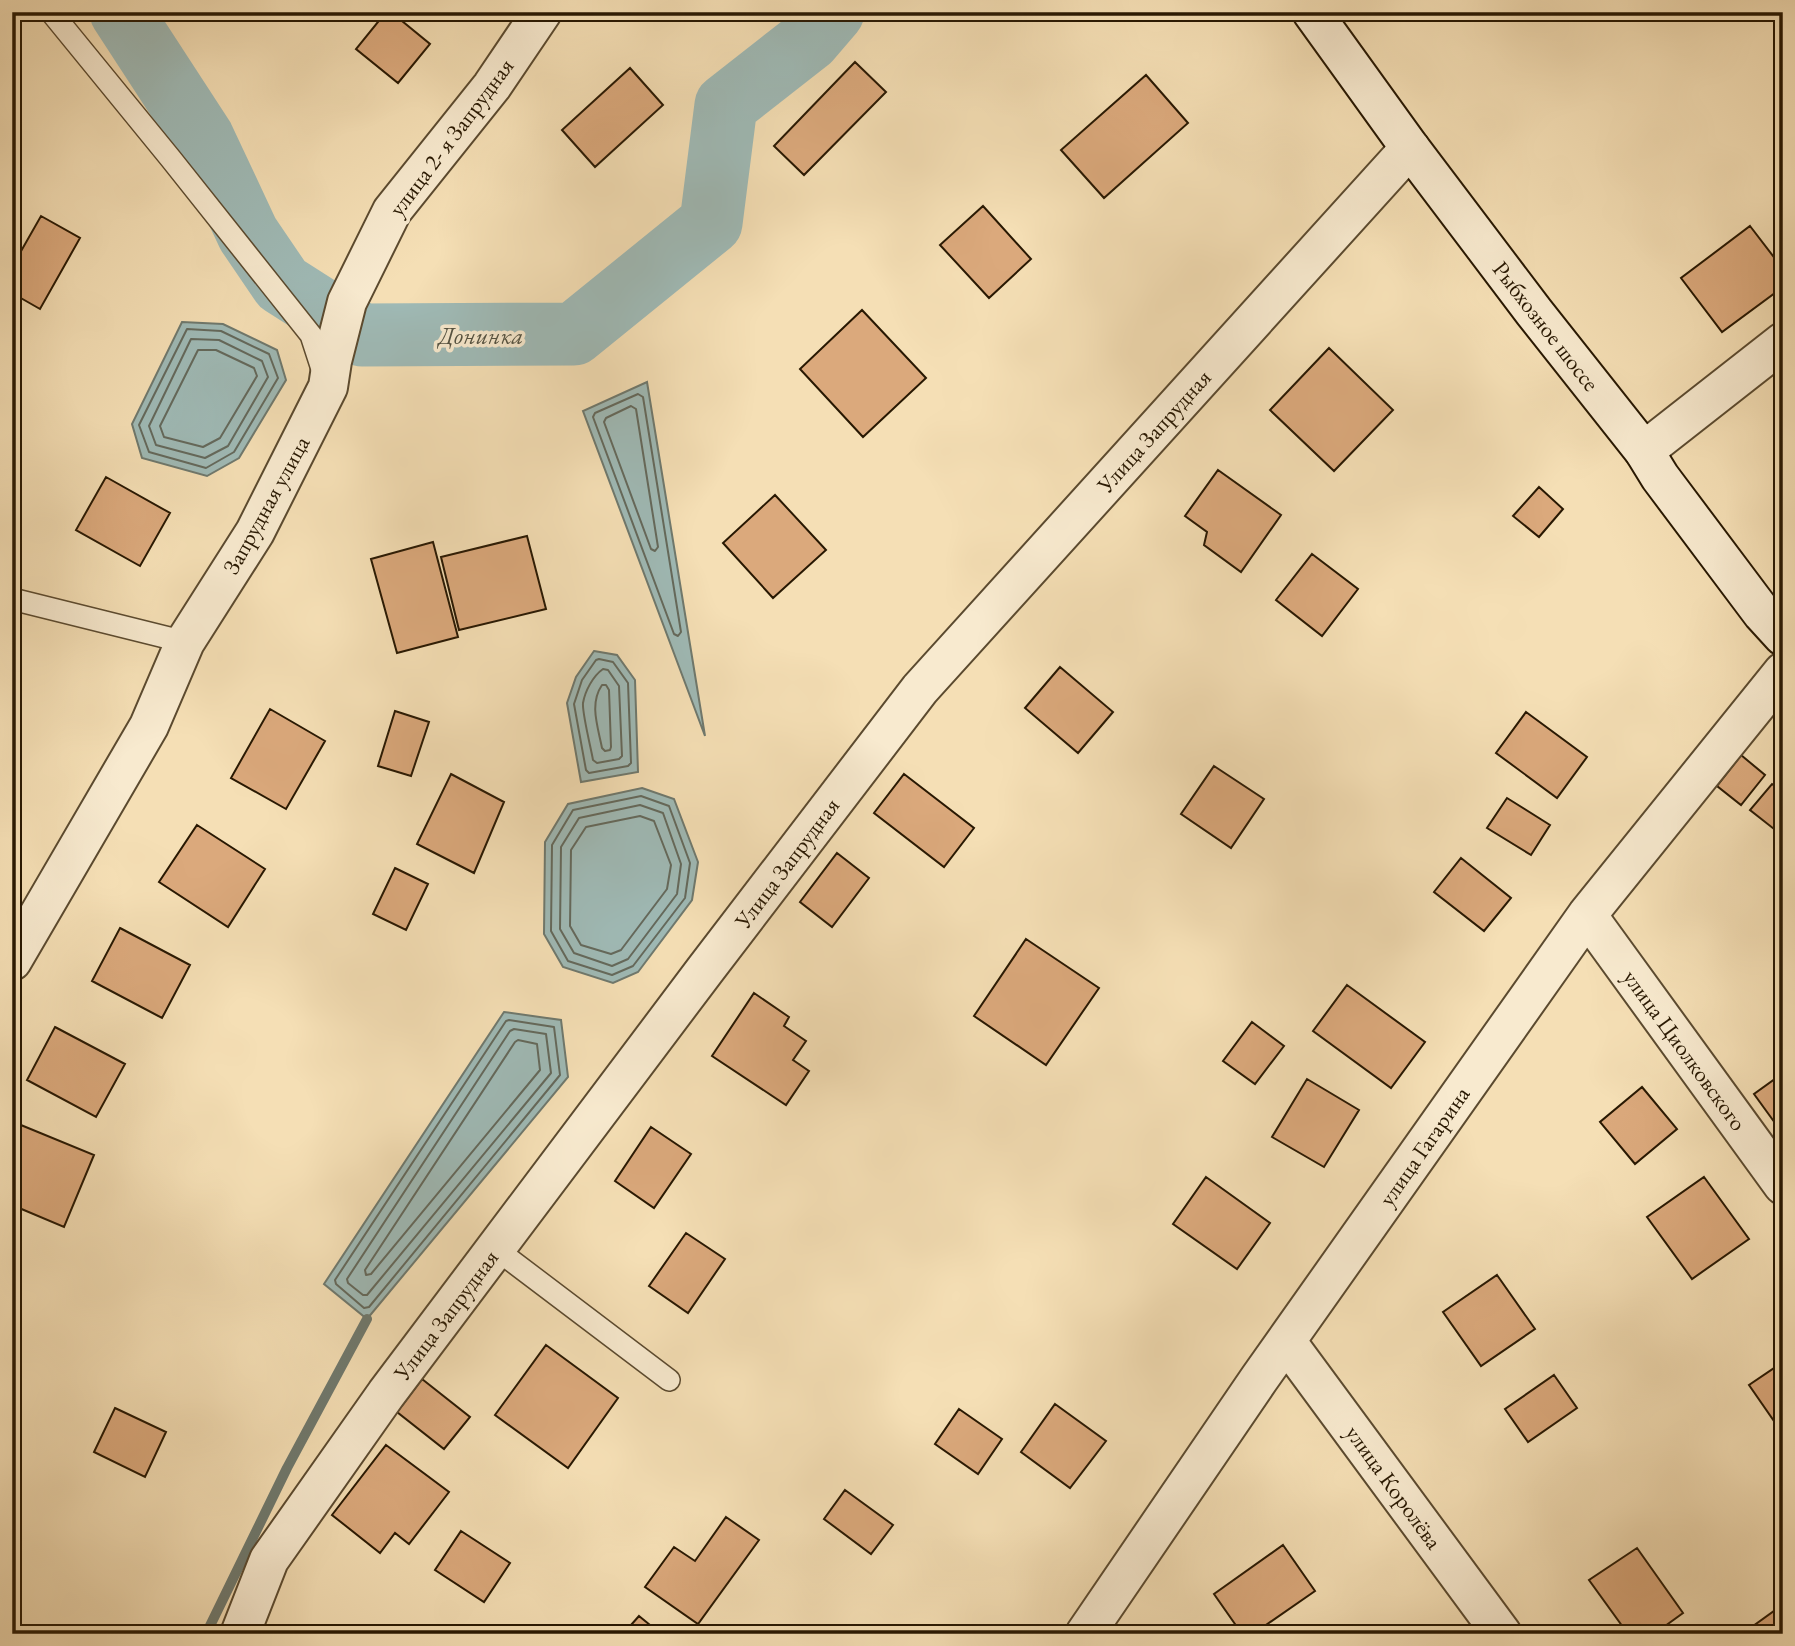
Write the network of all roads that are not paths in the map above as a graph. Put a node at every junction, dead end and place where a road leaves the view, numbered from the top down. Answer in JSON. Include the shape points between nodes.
{"nodes":[{"id":1,"x":51,"y":12,"type":"edge"},
{"id":2,"x":542,"y":12,"type":"edge"},
{"id":3,"x":1312,"y":12,"type":"edge"},
{"id":4,"x":1410,"y":148,"type":"junction"},
{"id":5,"x":1783,"y":342,"type":"edge"},
{"id":6,"x":330,"y":374,"type":"junction"},
{"id":7,"x":1644,"y":451,"type":"junction"},
{"id":8,"x":12,"y":599,"type":"edge"},
{"id":9,"x":1783,"y":636,"type":"edge"},
{"id":10,"x":185,"y":642,"type":"junction"},
{"id":11,"x":1783,"y":672,"type":"edge"},
{"id":12,"x":1587,"y":915,"type":"junction"},
{"id":13,"x":12,"y":961,"type":"edge"},
{"id":14,"x":1783,"y":1185,"type":"edge"},
{"id":15,"x":496,"y":1249,"type":"junction"},
{"id":16,"x":1286,"y":1341,"type":"junction"},
{"id":17,"x":669,"y":1380,"type":"dead end"},
{"id":18,"x":240,"y":1634,"type":"edge"},
{"id":19,"x":1085,"y":1634,"type":"edge"},
{"id":20,"x":1502,"y":1634,"type":"edge"}],
"edges":[{"from":1,"to":6,"type":"lane","via":[[311,335]]},
{"from":2,"to":6,"type":"street","name":"улица 2- я Запрудная","via":[[492,86],[393,211],[347,302]]},
{"from":3,"to":4,"type":"street","name":"Рыбхозное шоссе"},
{"from":4,"to":7,"type":"street","name":"Рыбхозное шоссе"},
{"from":4,"to":15,"type":"street","name":"Улица Запрудная","via":[[920,689]]},
{"from":5,"to":7,"type":"street"},
{"from":6,"to":10,"type":"street","name":"Запрудная улица","via":[[255,532]]},
{"from":7,"to":9,"type":"street","name":"Рыбхозное шоссе"},
{"from":8,"to":10,"type":"lane"},
{"from":10,"to":13,"type":"street","name":"Запрудная улица","via":[[149,726]]},
{"from":11,"to":12,"type":"street","name":"улица Гагарина"},
{"from":12,"to":14,"type":"street","name":"улица Циолковского"},
{"from":12,"to":16,"type":"street","name":"улица Гагарина"},
{"from":15,"to":17,"type":"lane"},
{"from":15,"to":18,"type":"street","name":"Улица Запрудная","via":[[269,1560]]},
{"from":16,"to":19,"type":"street","name":"улица Гагарина"},
{"from":16,"to":20,"type":"street","name":"улица Королёва"}]}
